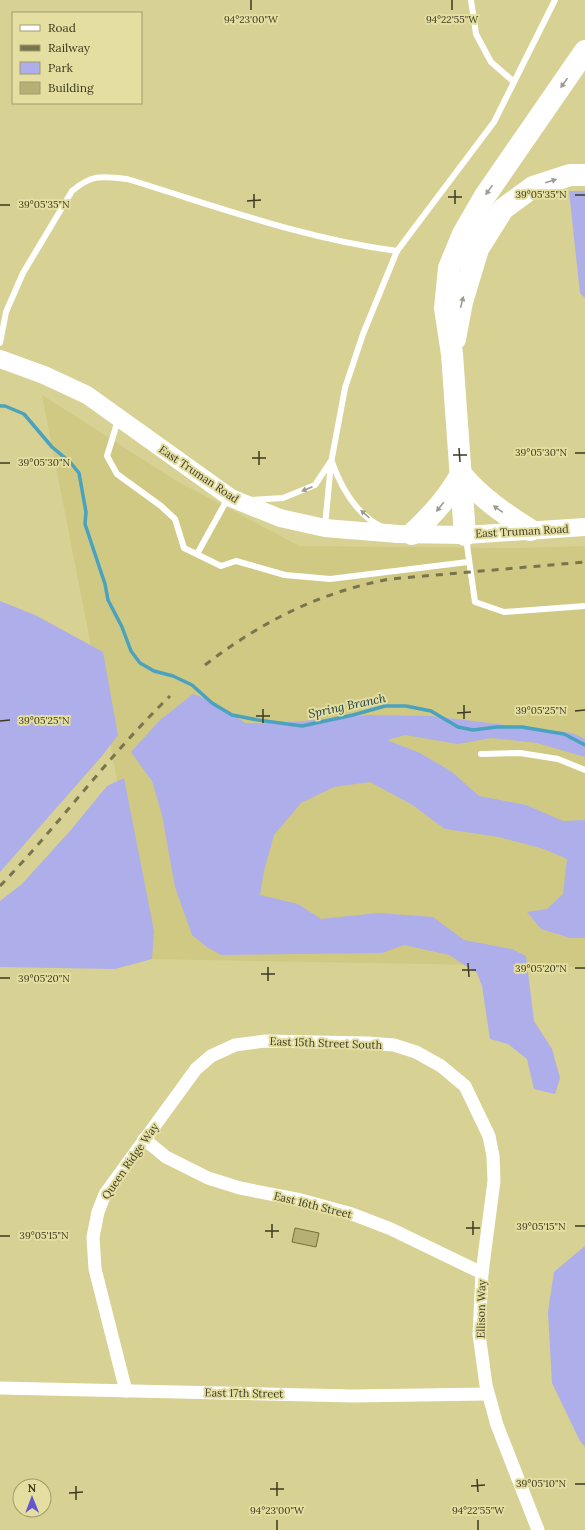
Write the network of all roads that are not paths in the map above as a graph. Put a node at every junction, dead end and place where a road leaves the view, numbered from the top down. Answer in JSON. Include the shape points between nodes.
{"nodes":[{"id":1,"x":471,"y":0,"type":"edge"},
{"id":2,"x":555,"y":0,"type":"edge"},
{"id":3,"x":585,"y":50,"type":"edge"},
{"id":4,"x":514,"y":82,"type":"junction"},
{"id":5,"x":585,"y":175,"type":"edge"},
{"id":6,"x":397,"y":250,"type":"junction"},
{"id":7,"x":0,"y":343,"type":"edge"},
{"id":8,"x":452,"y":354,"type":"junction"},
{"id":9,"x":0,"y":359,"type":"edge"},
{"id":10,"x":119,"y":418,"type":"junction"},
{"id":11,"x":332,"y":460,"type":"junction"},
{"id":12,"x":461,"y":474,"type":"junction"},
{"id":13,"x":234,"y":499,"type":"junction"},
{"id":14,"x":585,"y":527,"type":"edge"},
{"id":15,"x":325,"y":528,"type":"junction"},
{"id":16,"x":530,"y":530,"type":"junction"},
{"id":17,"x":405,"y":534,"type":"junction"},
{"id":18,"x":465,"y":535,"type":"junction"},
{"id":19,"x":196,"y":554,"type":"junction"},
{"id":20,"x":468,"y":562,"type":"junction"},
{"id":21,"x":585,"y":606,"type":"edge"},
{"id":22,"x":481,"y":754,"type":"dead end"},
{"id":23,"x":585,"y":770,"type":"edge"},
{"id":24,"x":225,"y":1050,"type":"joint"},
{"id":25,"x":465,"y":1086,"type":"joint"},
{"id":26,"x":144,"y":1139,"type":"junction"},
{"id":27,"x":482,"y":1273,"type":"junction"},
{"id":28,"x":0,"y":1388,"type":"edge"},
{"id":29,"x":126,"y":1391,"type":"junction"},
{"id":30,"x":488,"y":1394,"type":"junction"},
{"id":31,"x":538,"y":1530,"type":"edge"}],
"edges":[{"from":1,"to":4,"type":"lane","via":[[476,34],[491,62]]},
{"from":2,"to":4,"type":"lane"},
{"from":3,"to":8,"type":"highway","one_way":true,"via":[[463,234],[449,268],[445,308]]},
{"from":4,"to":6,"type":"lane","via":[[494,122]]},
{"from":8,"to":5,"type":"highway","one_way":true,"via":[[462,302],[478,249],[503,209],[533,187],[570,175]]},
{"from":6,"to":7,"type":"lane","via":[[364,247],[310,235],[127,179],[97,176],[83,181],[72,191],[23,273],[6,312]]},
{"from":6,"to":11,"type":"lane","via":[[363,334],[345,388]]},
{"from":8,"to":12,"type":"highway"},
{"from":9,"to":10,"type":"main road","name":"East Truman Road","via":[[44,375],[87,395]]},
{"from":10,"to":13,"type":"main road","name":"East Truman Road"},
{"from":10,"to":19,"type":"lane","via":[[107,456],[117,474],[175,519],[184,548]]},
{"from":11,"to":13,"type":"lane","one_way":true,"via":[[315,485],[283,498]]},
{"from":11,"to":15,"type":"lane"},
{"from":17,"to":11,"type":"lane","one_way":true,"via":[[378,525],[362,512],[347,495],[337,477]]},
{"from":16,"to":12,"type":"highway","one_way":true,"via":[[476,492]]},
{"from":12,"to":17,"type":"highway","one_way":true,"via":[[450,494],[435,512]]},
{"from":12,"to":18,"type":"highway"},
{"from":13,"to":15,"type":"main road","name":"East Truman Road","via":[[280,518]]},
{"from":13,"to":19,"type":"lane"},
{"from":14,"to":16,"type":"main road","name":"East Truman Road"},
{"from":15,"to":17,"type":"main road","name":"East Truman Road"},
{"from":16,"to":18,"type":"main road","name":"East Truman Road"},
{"from":17,"to":18,"type":"main road","name":"East Truman Road"},
{"from":18,"to":20,"type":"lane"},
{"from":19,"to":20,"type":"lane","via":[[221,566],[236,561],[284,575],[330,579]]},
{"from":20,"to":21,"type":"lane","via":[[475,602],[504,612]]},
{"from":22,"to":23,"type":"lane","via":[[520,753],[558,759]]},
{"from":24,"to":25,"type":"street","name":"East 15th Street South","via":[[235,1045],[265,1041],[394,1045],[416,1052],[441,1066]]},
{"from":24,"to":26,"type":"street","name":"Queen Ridge Way","via":[[212,1056],[196,1069]]},
{"from":25,"to":27,"type":"street","name":"Ellison Way","via":[[489,1136],[493,1156],[494,1181]]},
{"from":26,"to":27,"type":"street","name":"East 16th Street","via":[[166,1156],[208,1178],[352,1214],[391,1229]]},
{"from":26,"to":29,"type":"street","name":"Queen Ridge Way","via":[[105,1194],[93,1237],[95,1269]]},
{"from":27,"to":30,"type":"street","name":"Ellison Way","via":[[479,1334]]},
{"from":28,"to":29,"type":"street","name":"East 17th Street"},
{"from":29,"to":30,"type":"street","name":"East 17th Street","via":[[353,1396]]},
{"from":30,"to":31,"type":"street","name":"Ellison Way","via":[[497,1425]]}]}
